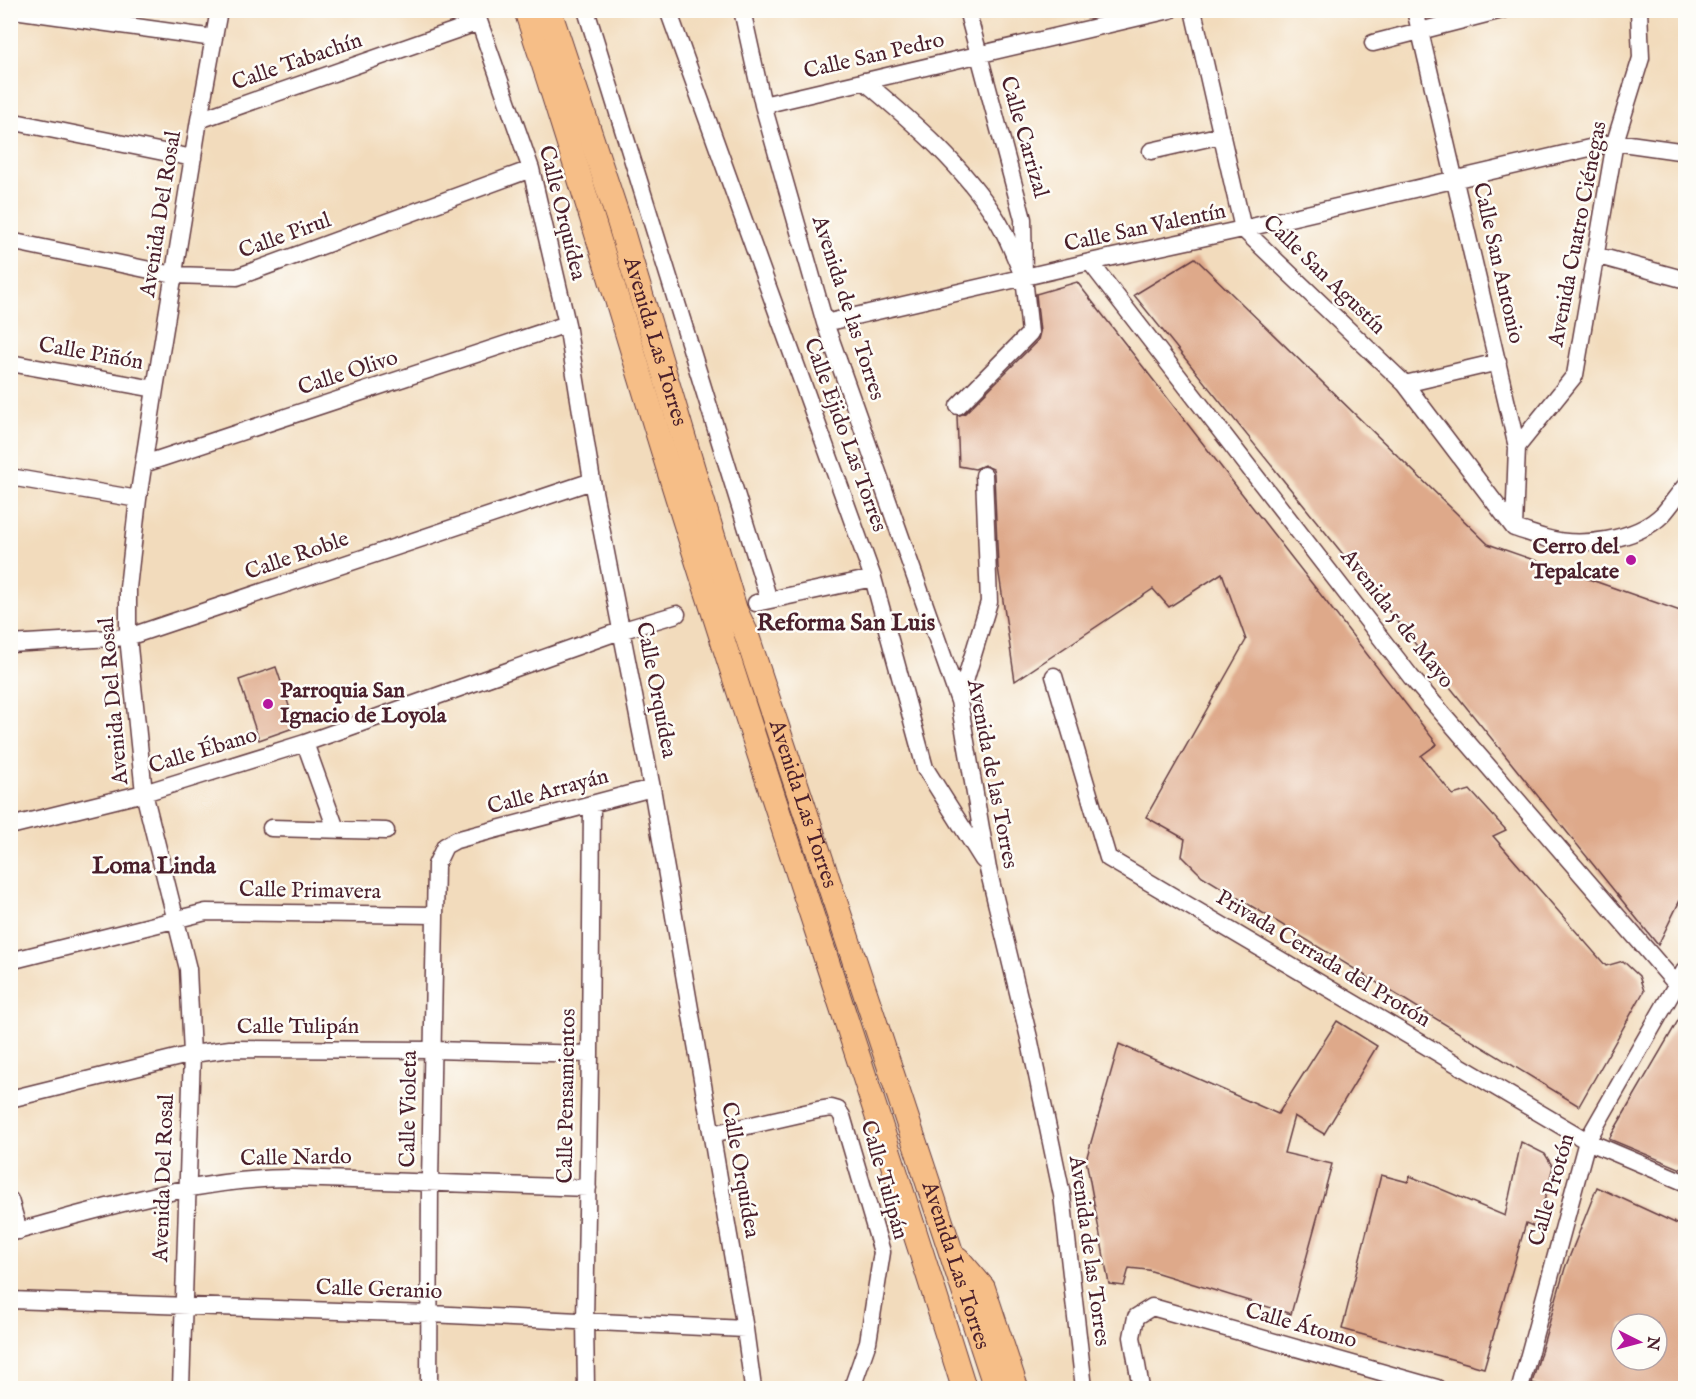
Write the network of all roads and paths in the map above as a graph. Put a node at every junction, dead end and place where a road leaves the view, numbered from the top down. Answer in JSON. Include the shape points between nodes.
{"nodes":[{"id":1,"x":14,"y":10,"type":"edge"},
{"id":2,"x":219,"y":10,"type":"edge"},
{"id":3,"x":515,"y":10,"type":"edge"},
{"id":4,"x":526,"y":10,"type":"edge"},
{"id":5,"x":549,"y":10,"type":"edge"},
{"id":6,"x":567,"y":10,"type":"edge"},
{"id":7,"x":586,"y":10,"type":"edge"},
{"id":8,"x":668,"y":10,"type":"edge"},
{"id":9,"x":741,"y":10,"type":"edge"},
{"id":10,"x":966,"y":10,"type":"edge"},
{"id":11,"x":1170,"y":10,"type":"edge"},
{"id":12,"x":1193,"y":10,"type":"edge"},
{"id":13,"x":1414,"y":10,"type":"edge"},
{"id":14,"x":1502,"y":10,"type":"edge"},
{"id":15,"x":1642,"y":11,"type":"edge"},
{"id":16,"x":477,"y":16,"type":"edge"},
{"id":17,"x":1420,"y":30,"type":"junction"},
{"id":18,"x":214,"y":38,"type":"junction"},
{"id":19,"x":1373,"y":43,"type":"dead end"},
{"id":20,"x":977,"y":55,"type":"junction"},
{"id":21,"x":864,"y":81,"type":"junction"},
{"id":22,"x":763,"y":105,"type":"junction"},
{"id":23,"x":199,"y":120,"type":"junction"},
{"id":24,"x":574,"y":120,"type":"junction"},
{"id":25,"x":10,"y":121,"type":"edge"},
{"id":26,"x":1222,"y":135,"type":"junction"},
{"id":27,"x":1615,"y":142,"type":"junction"},
{"id":28,"x":1151,"y":151,"type":"dead end"},
{"id":29,"x":1686,"y":152,"type":"edge"},
{"id":30,"x":193,"y":158,"type":"junction"},
{"id":31,"x":531,"y":169,"type":"junction"},
{"id":32,"x":1456,"y":180,"type":"junction"},
{"id":33,"x":593,"y":216,"type":"junction"},
{"id":34,"x":618,"y":218,"type":"junction"},
{"id":35,"x":1243,"y":230,"type":"junction"},
{"id":36,"x":10,"y":241,"type":"edge"},
{"id":37,"x":1595,"y":255,"type":"junction"},
{"id":38,"x":1090,"y":262,"type":"junction"},
{"id":39,"x":174,"y":275,"type":"junction"},
{"id":40,"x":1024,"y":277,"type":"junction"},
{"id":41,"x":1686,"y":280,"type":"edge"},
{"id":42,"x":825,"y":323,"type":"junction"},
{"id":43,"x":567,"y":324,"type":"junction"},
{"id":44,"x":1498,"y":362,"type":"junction"},
{"id":45,"x":14,"y":364,"type":"edge"},
{"id":46,"x":1406,"y":384,"type":"junction"},
{"id":47,"x":155,"y":388,"type":"junction"},
{"id":48,"x":958,"y":406,"type":"dead end"},
{"id":49,"x":1517,"y":447,"type":"junction"},
{"id":50,"x":144,"y":464,"type":"junction"},
{"id":51,"x":984,"y":475,"type":"dead end"},
{"id":52,"x":10,"y":477,"type":"edge"},
{"id":53,"x":592,"y":481,"type":"junction"},
{"id":54,"x":1686,"y":485,"type":"edge"},
{"id":55,"x":138,"y":499,"type":"junction"},
{"id":56,"x":1514,"y":528,"type":"junction"},
{"id":57,"x":873,"y":578,"type":"junction"},
{"id":58,"x":677,"y":614,"type":"dead end"},
{"id":59,"x":620,"y":631,"type":"junction"},
{"id":60,"x":128,"y":637,"type":"junction"},
{"id":61,"x":10,"y":644,"type":"edge"},
{"id":62,"x":1054,"y":676,"type":"dead end"},
{"id":63,"x":959,"y":701,"type":"junction"},
{"id":64,"x":305,"y":743,"type":"junction"},
{"id":65,"x":652,"y":788,"type":"junction"},
{"id":66,"x":144,"y":793,"type":"junction"},
{"id":67,"x":592,"y":804,"type":"junction"},
{"id":68,"x":10,"y":826,"type":"edge"},
{"id":69,"x":271,"y":828,"type":"dead end"},
{"id":70,"x":336,"y":829,"type":"junction"},
{"id":71,"x":386,"y":831,"type":"dead end"},
{"id":72,"x":456,"y":840,"type":"joint"},
{"id":73,"x":988,"y":869,"type":"junction"},
{"id":74,"x":435,"y":915,"type":"junction"},
{"id":75,"x":175,"y":920,"type":"junction"},
{"id":76,"x":10,"y":961,"type":"edge"},
{"id":77,"x":1686,"y":968,"type":"edge"},
{"id":78,"x":1681,"y":986,"type":"edge"},
{"id":79,"x":433,"y":1050,"type":"junction"},
{"id":80,"x":192,"y":1054,"type":"junction"},
{"id":81,"x":590,"y":1054,"type":"junction"},
{"id":82,"x":10,"y":1099,"type":"edge"},
{"id":83,"x":711,"y":1134,"type":"junction"},
{"id":84,"x":1587,"y":1141,"type":"junction"},
{"id":85,"x":430,"y":1182,"type":"junction"},
{"id":86,"x":1686,"y":1183,"type":"edge"},
{"id":87,"x":588,"y":1188,"type":"junction"},
{"id":88,"x":186,"y":1189,"type":"junction"},
{"id":89,"x":10,"y":1200,"type":"edge"},
{"id":90,"x":15,"y":1232,"type":"edge"},
{"id":91,"x":952,"y":1252,"type":"junction"},
{"id":92,"x":10,"y":1300,"type":"edge"},
{"id":93,"x":182,"y":1306,"type":"junction"},
{"id":94,"x":430,"y":1314,"type":"junction"},
{"id":95,"x":585,"y":1321,"type":"junction"},
{"id":96,"x":745,"y":1329,"type":"junction"},
{"id":97,"x":181,"y":1389,"type":"edge"},
{"id":98,"x":429,"y":1389,"type":"edge"},
{"id":99,"x":586,"y":1389,"type":"edge"},
{"id":100,"x":753,"y":1389,"type":"edge"},
{"id":101,"x":852,"y":1389,"type":"edge"},
{"id":102,"x":964,"y":1389,"type":"edge"},
{"id":103,"x":996,"y":1389,"type":"edge"},
{"id":104,"x":1017,"y":1389,"type":"edge"},
{"id":105,"x":1084,"y":1389,"type":"edge"},
{"id":106,"x":1141,"y":1389,"type":"edge"},
{"id":107,"x":1437,"y":1389,"type":"edge"},
{"id":108,"x":1520,"y":1389,"type":"edge"}],
"edges":[{"from":1,"to":18,"type":"street"},
{"from":2,"to":18,"type":"street","name":"Avenida Del Rosal"},
{"from":3,"to":33,"type":"highway","via":[[568,174]]},
{"from":4,"to":24,"type":"highway"},
{"from":5,"to":24,"type":"highway"},
{"from":6,"to":34,"type":"highway","via":[[610,146]]},
{"from":7,"to":57,"type":"street","name":"Avenida Las Torres","via":[[763,602]]},
{"from":8,"to":57,"type":"street","name":"Calle Ejido Las Torres"},
{"from":9,"to":22,"type":"street","name":"Avenida de las Torres"},
{"from":10,"to":20,"type":"street","name":"Calle Carrizal"},
{"from":11,"to":20,"type":"street","name":"Calle San Pedro"},
{"from":12,"to":26,"type":"street","name":"Calle San Agustín"},
{"from":13,"to":17,"type":"street","name":"Calle San Antonio"},
{"from":14,"to":17,"type":"street"},
{"from":15,"to":27,"type":"street","name":"Avenida Cuatro Ciénegas","via":[[1641,58]]},
{"from":16,"to":23,"type":"street","name":"Calle Tabachín"},
{"from":16,"to":31,"type":"street","name":"Calle Orquídea"},
{"from":17,"to":19,"type":"street"},
{"from":17,"to":32,"type":"street","name":"Calle San Antonio"},
{"from":18,"to":23,"type":"street","name":"Avenida Del Rosal"},
{"from":20,"to":21,"type":"street","name":"Calle San Pedro"},
{"from":20,"to":40,"type":"street","name":"Calle Carrizal","via":[[1023,219]]},
{"from":21,"to":22,"type":"street","name":"Calle San Pedro"},
{"from":21,"to":40,"type":"street","via":[[916,124],[959,170],[998,221]]},
{"from":22,"to":42,"type":"street","name":"Avenida de las Torres"},
{"from":23,"to":30,"type":"street","name":"Avenida Del Rosal"},
{"from":24,"to":33,"type":"highway"},
{"from":24,"to":34,"type":"highway"},
{"from":25,"to":30,"type":"street"},
{"from":26,"to":28,"type":"street"},
{"from":26,"to":35,"type":"street","name":"Calle San Agustín"},
{"from":27,"to":29,"type":"street","name":"Calle San Valentín"},
{"from":27,"to":32,"type":"street","name":"Calle San Valentín"},
{"from":27,"to":37,"type":"street","name":"Avenida Cuatro Ciénegas"},
{"from":30,"to":39,"type":"street","name":"Avenida Del Rosal"},
{"from":31,"to":39,"type":"street","name":"Calle Pirul","via":[[237,277]]},
{"from":31,"to":43,"type":"street","name":"Calle Orquídea"},
{"from":32,"to":35,"type":"street","name":"Calle San Valentín"},
{"from":32,"to":44,"type":"street","name":"Calle San Antonio"},
{"from":33,"to":102,"type":"highway","name":"Avenida Las Torres","via":[[711,605]]},
{"from":34,"to":91,"type":"highway","name":"Avenida Las Torres","via":[[735,610],[746,633]]},
{"from":35,"to":38,"type":"street","name":"Calle San Valentín"},
{"from":35,"to":46,"type":"street","name":"Calle San Agustín"},
{"from":36,"to":39,"type":"street","name":"Calle Pirul"},
{"from":37,"to":41,"type":"street"},
{"from":37,"to":49,"type":"street","name":"Avenida Cuatro Ciénegas","via":[[1575,375]]},
{"from":38,"to":40,"type":"street","name":"Calle San Valentín"},
{"from":38,"to":78,"type":"street","name":"Avenida 5 de Mayo","via":[[1411,677]]},
{"from":39,"to":47,"type":"street","name":"Avenida Del Rosal"},
{"from":40,"to":42,"type":"street","name":"Calle San Valentín"},
{"from":40,"to":48,"type":"street","via":[[1030,333]]},
{"from":42,"to":63,"type":"street","name":"Avenida de las Torres"},
{"from":43,"to":50,"type":"street","name":"Calle Olivo"},
{"from":43,"to":53,"type":"street","name":"Calle Orquídea"},
{"from":44,"to":46,"type":"street"},
{"from":44,"to":49,"type":"street","name":"Calle San Antonio"},
{"from":45,"to":47,"type":"street","name":"Calle Piñón"},
{"from":46,"to":56,"type":"street","name":"Calle San Agustín"},
{"from":47,"to":50,"type":"street","name":"Avenida Del Rosal"},
{"from":49,"to":56,"type":"street","name":"Calle San Antonio"},
{"from":50,"to":55,"type":"street","name":"Avenida Del Rosal"},
{"from":51,"to":63,"type":"street","via":[[989,602]]},
{"from":52,"to":55,"type":"street"},
{"from":53,"to":59,"type":"street","name":"Calle Orquídea"},
{"from":53,"to":60,"type":"street","name":"Calle Roble"},
{"from":54,"to":56,"type":"street","via":[[1661,515],[1624,536],[1575,542],[1547,539]]},
{"from":55,"to":60,"type":"street","name":"Avenida Del Rosal","via":[[128,588]]},
{"from":57,"to":73,"type":"street","name":"Calle Ejido Las Torres","via":[[925,768]]},
{"from":58,"to":59,"type":"street","name":"Calle Ébano"},
{"from":59,"to":64,"type":"street","name":"Calle Ébano"},
{"from":59,"to":65,"type":"street","name":"Calle Orquídea"},
{"from":60,"to":61,"type":"street","name":"Calle Roble"},
{"from":60,"to":66,"type":"street","name":"Avenida Del Rosal"},
{"from":62,"to":84,"type":"street","name":"Privada Cerrada del Protón","via":[[1108,858]]},
{"from":63,"to":73,"type":"street","name":"Avenida de las Torres"},
{"from":64,"to":66,"type":"street","name":"Calle Ébano"},
{"from":64,"to":70,"type":"street"},
{"from":65,"to":67,"type":"street","name":"Calle Arrayán"},
{"from":65,"to":83,"type":"street","name":"Calle Orquídea"},
{"from":66,"to":68,"type":"street","name":"Calle Ébano"},
{"from":66,"to":75,"type":"street","name":"Avenida Del Rosal"},
{"from":67,"to":72,"type":"street","name":"Calle Arrayán"},
{"from":67,"to":81,"type":"street","name":"Calle Pensamientos"},
{"from":69,"to":70,"type":"street"},
{"from":70,"to":71,"type":"street"},
{"from":72,"to":74,"type":"street","name":"Calle Violeta","via":[[445,846],[436,865]]},
{"from":73,"to":105,"type":"street","name":"Avenida de las Torres","via":[[1062,1195]]},
{"from":74,"to":75,"type":"street","name":"Calle Primavera","via":[[206,912]]},
{"from":74,"to":79,"type":"street","name":"Calle Violeta"},
{"from":75,"to":76,"type":"street","name":"Calle Primavera"},
{"from":75,"to":80,"type":"street","name":"Avenida Del Rosal","via":[[188,969]]},
{"from":77,"to":78,"type":"street","name":"Calle Protón"},
{"from":78,"to":84,"type":"street","name":"Calle Protón"},
{"from":79,"to":80,"type":"street","name":"Calle Tulipán","via":[[251,1048]]},
{"from":79,"to":81,"type":"street","name":"Calle Tulipán"},
{"from":79,"to":85,"type":"street","name":"Calle Violeta"},
{"from":80,"to":82,"type":"street","name":"Calle Tulipán"},
{"from":80,"to":88,"type":"street","name":"Avenida Del Rosal"},
{"from":81,"to":87,"type":"street","name":"Calle Pensamientos"},
{"from":83,"to":96,"type":"street","name":"Calle Orquídea"},
{"from":83,"to":101,"type":"street","name":"Calle Tulipán","via":[[818,1110],[838,1110],[842,1116],[882,1252],[868,1342]]},
{"from":84,"to":86,"type":"street","name":"Privada Cerrada del Protón"},
{"from":84,"to":108,"type":"street","name":"Calle Protón"},
{"from":85,"to":87,"type":"street","name":"Calle Nardo"},
{"from":85,"to":88,"type":"street","name":"Calle Nardo","via":[[275,1178]]},
{"from":85,"to":94,"type":"street","name":"Calle Violeta"},
{"from":87,"to":95,"type":"street","name":"Calle Pensamientos"},
{"from":88,"to":90,"type":"street","name":"Calle Nardo"},
{"from":88,"to":93,"type":"street","name":"Avenida Del Rosal"},
{"from":89,"to":90,"type":"street"},
{"from":91,"to":103,"type":"highway","name":"Avenida Las Torres"},
{"from":91,"to":104,"type":"highway","via":[[983,1288]]},
{"from":92,"to":93,"type":"street","name":"Calle Geranio"},
{"from":93,"to":94,"type":"street","name":"Calle Geranio"},
{"from":93,"to":97,"type":"street","name":"Avenida Del Rosal"},
{"from":94,"to":95,"type":"street","name":"Calle Geranio"},
{"from":94,"to":98,"type":"street","name":"Calle Violeta"},
{"from":95,"to":96,"type":"street","name":"Calle Geranio"},
{"from":95,"to":99,"type":"street","name":"Calle Pensamientos"},
{"from":96,"to":100,"type":"street","name":"Calle Orquídea"},
{"from":106,"to":107,"type":"street","name":"Calle Átomo","via":[[1132,1337],[1136,1317],[1152,1307]]}]}
